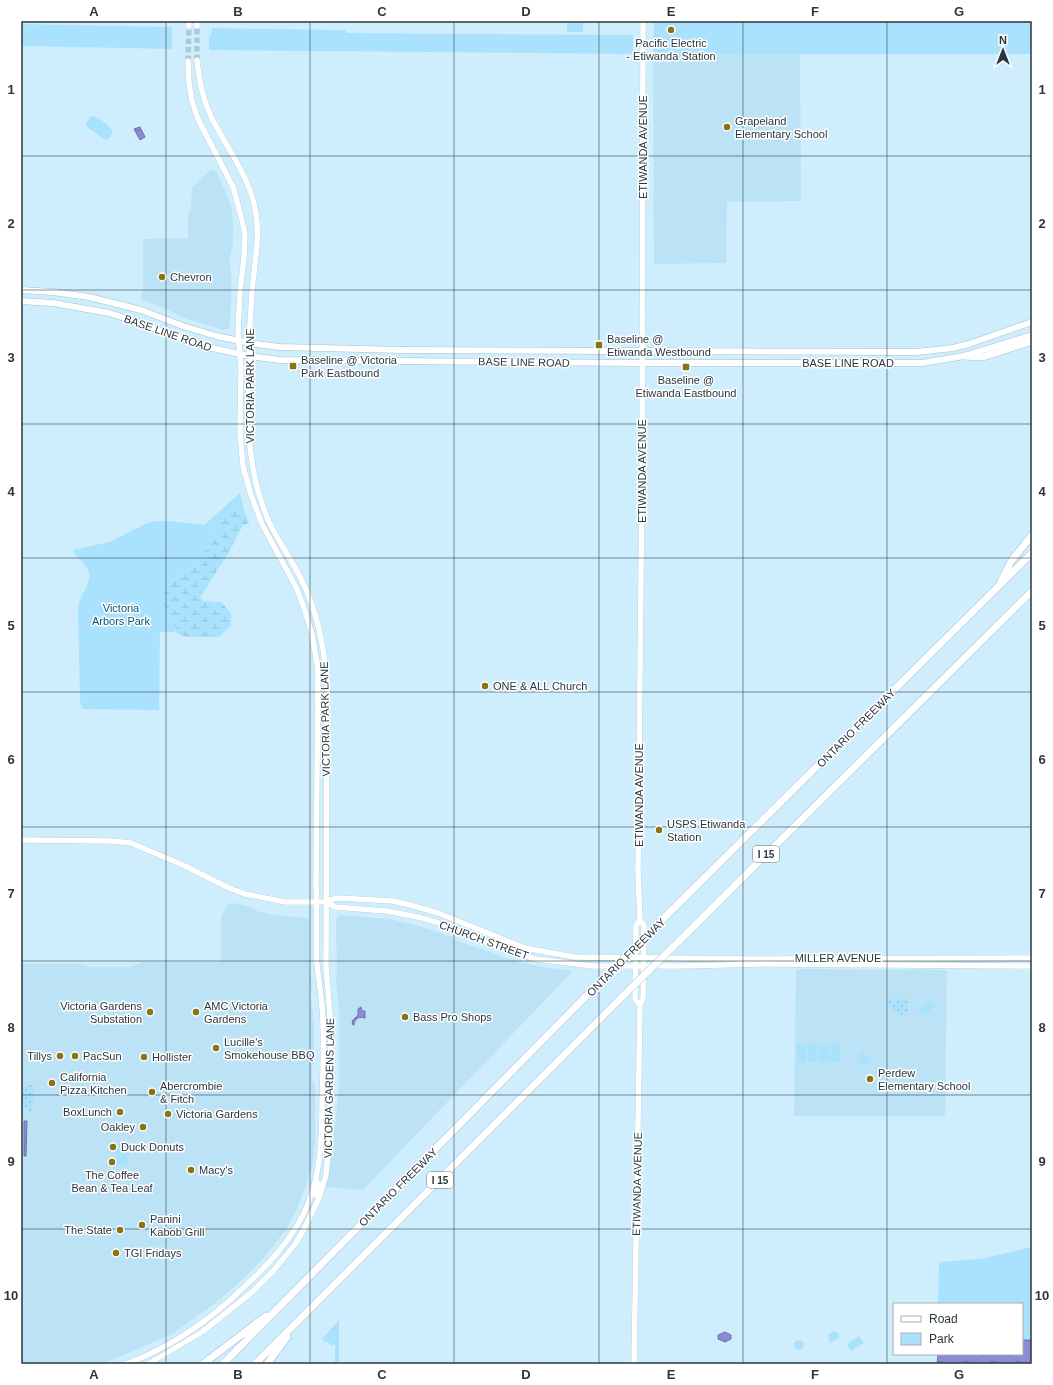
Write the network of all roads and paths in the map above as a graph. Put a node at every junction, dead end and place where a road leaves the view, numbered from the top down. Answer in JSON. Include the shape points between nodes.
{"nodes":[{"id":1,"x":644,"y":21,"type":"edge"},
{"id":2,"x":197,"y":60,"type":"tunnel mouth"},
{"id":3,"x":188,"y":61,"type":"tunnel mouth"},
{"id":4,"x":21,"y":290,"type":"edge"},
{"id":5,"x":21,"y":301,"type":"edge"},
{"id":6,"x":1032,"y":322,"type":"edge"},
{"id":7,"x":1032,"y":335,"type":"edge"},
{"id":8,"x":239,"y":341,"type":"junction"},
{"id":9,"x":1032,"y":341,"type":"edge"},
{"id":10,"x":248,"y":343,"type":"junction"},
{"id":11,"x":642,"y":351,"type":"junction"},
{"id":12,"x":240,"y":355,"type":"junction"},
{"id":13,"x":249,"y":356,"type":"junction"},
{"id":14,"x":964,"y":356,"type":"junction"},
{"id":15,"x":642,"y":363,"type":"junction"},
{"id":16,"x":1032,"y":535,"type":"edge"},
{"id":17,"x":1032,"y":553,"type":"edge"},
{"id":18,"x":997,"y":589,"type":"junction"},
{"id":19,"x":1032,"y":591,"type":"edge"},
{"id":20,"x":21,"y":840,"type":"edge"},
{"id":21,"x":317,"y":902,"type":"junction"},
{"id":22,"x":326,"y":902,"type":"junction"},
{"id":23,"x":640,"y":921,"type":"junction"},
{"id":24,"x":635,"y":958,"type":"junction"},
{"id":25,"x":644,"y":958,"type":"junction"},
{"id":26,"x":1032,"y":958,"type":"edge"},
{"id":27,"x":635,"y":966,"type":"junction"},
{"id":28,"x":644,"y":966,"type":"junction"},
{"id":29,"x":1032,"y":966,"type":"edge"},
{"id":30,"x":640,"y":1005,"type":"junction"},
{"id":31,"x":316,"y":1180,"type":"junction"},
{"id":32,"x":306,"y":1224,"type":"junction"},
{"id":33,"x":287,"y":1300,"type":"junction"},
{"id":34,"x":295,"y":1324,"type":"junction"},
{"id":35,"x":126,"y":1364,"type":"edge"},
{"id":36,"x":148,"y":1364,"type":"edge"},
{"id":37,"x":203,"y":1364,"type":"edge"},
{"id":38,"x":223,"y":1364,"type":"edge"},
{"id":39,"x":254,"y":1364,"type":"edge"},
{"id":40,"x":267,"y":1364,"type":"edge"},
{"id":41,"x":634,"y":1364,"type":"edge"}],
"edges":[{"from":1,"to":11,"type":"main road","name":"ETIWANDA AVENUE"},
{"from":2,"to":10,"type":"main road","name":"VICTORIA PARK LANE","via":[[199,80],[207,108],[246,180],[256,212],[257,234]]},
{"from":3,"to":8,"type":"main road","name":"VICTORIA PARK LANE","via":[[192,101],[198,120],[233,187],[242,216],[245,234]]},
{"from":4,"to":8,"type":"main road","name":"BASE LINE ROAD","via":[[89,297]]},
{"from":5,"to":12,"type":"main road","name":"BASE LINE ROAD","via":[[53,303],[109,313],[193,343]]},
{"from":6,"to":11,"type":"main road","name":"BASE LINE ROAD","via":[[969,344],[916,352]]},
{"from":7,"to":14,"type":"main road","name":"BASE LINE ROAD"},
{"from":8,"to":10,"type":"main road","name":"BASE LINE ROAD"},
{"from":8,"to":12,"type":"main road","name":"VICTORIA PARK LANE"},
{"from":9,"to":14,"type":"highway","via":[[983,357]]},
{"from":10,"to":11,"type":"main road","name":"BASE LINE ROAD","via":[[298,348]]},
{"from":10,"to":13,"type":"main road","name":"VICTORIA PARK LANE"},
{"from":11,"to":15,"type":"main road","name":"ETIWANDA AVENUE"},
{"from":12,"to":13,"type":"main road","name":"BASE LINE ROAD"},
{"from":12,"to":21,"type":"main road","name":"VICTORIA PARK LANE","via":[[240,433],[248,487],[262,524],[297,589],[312,634],[318,670]]},
{"from":13,"to":15,"type":"main road","name":"BASE LINE ROAD","via":[[301,361]]},
{"from":13,"to":22,"type":"main road","name":"VICTORIA PARK LANE","via":[[248,423],[259,493],[272,528],[302,579],[311,600],[324,646],[327,681]]},
{"from":14,"to":15,"type":"main road","name":"BASE LINE ROAD","via":[[934,362],[906,363]]},
{"from":15,"to":23,"type":"main road","name":"ETIWANDA AVENUE","via":[[638,872]]},
{"from":16,"to":18,"type":"highway","via":[[1012,560]]},
{"from":17,"to":18,"type":"highway","name":"ONTARIO FREEWAY","number":"I 15"},
{"from":18,"to":33,"type":"highway","name":"ONTARIO FREEWAY","number":"I 15","bridge":true,"via":[[599,983]]},
{"from":19,"to":34,"type":"highway","number":"I 15","bridge":true},
{"from":20,"to":21,"type":"main road","name":"CHURCH STREET","via":[[131,843],[245,894],[285,902]]},
{"from":21,"to":22,"type":"main road","name":"CHURCH STREET"},
{"from":21,"to":31,"type":"main road","name":"VICTORIA GARDENS LANE","via":[[317,962],[324,1022],[322,1146]]},
{"from":22,"to":24,"type":"main road","name":"CHURCH STREET","via":[[334,898],[393,901],[438,913],[524,948],[574,957]]},
{"from":22,"to":27,"type":"main road","name":"CHURCH STREET","via":[[335,907],[386,911],[436,922],[508,951],[536,959],[593,966]]},
{"from":22,"to":32,"type":"main road","name":"VICTORIA GARDENS LANE","via":[[331,1036],[329,1140],[326,1175],[319,1198]]},
{"from":23,"to":24,"type":"main road","name":"ETIWANDA AVENUE","via":[[636,925]]},
{"from":23,"to":25,"type":"main road","name":"ETIWANDA AVENUE","via":[[644,925]]},
{"from":24,"to":25,"type":"main road","name":"CHURCH STREET"},
{"from":24,"to":27,"type":"main road","name":"ETIWANDA AVENUE"},
{"from":25,"to":26,"type":"main road","name":"MILLER AVENUE"},
{"from":25,"to":28,"type":"main road","name":"ETIWANDA AVENUE"},
{"from":27,"to":28,"type":"main road","name":"CHURCH STREET"},
{"from":27,"to":30,"type":"main road","name":"ETIWANDA AVENUE","via":[[635,999]]},
{"from":28,"to":29,"type":"main road","name":"MILLER AVENUE"},
{"from":28,"to":30,"type":"main road","name":"ETIWANDA AVENUE","via":[[644,999]]},
{"from":30,"to":41,"type":"main road","name":"ETIWANDA AVENUE"},
{"from":31,"to":32,"type":"main road","via":[[319,1184]]},
{"from":31,"to":35,"type":"main road","name":"VICTORIA GARDENS LANE","via":[[291,1236],[277,1255],[250,1282],[213,1315],[177,1339]]},
{"from":32,"to":36,"type":"main road","name":"VICTORIA GARDENS LANE","via":[[296,1243],[251,1293],[202,1332]]},
{"from":33,"to":37,"type":"highway"},
{"from":33,"to":38,"type":"highway","name":"ONTARIO FREEWAY","number":"I 15"},
{"from":34,"to":39,"type":"highway","number":"I 15"},
{"from":34,"to":40,"type":"highway"}]}
